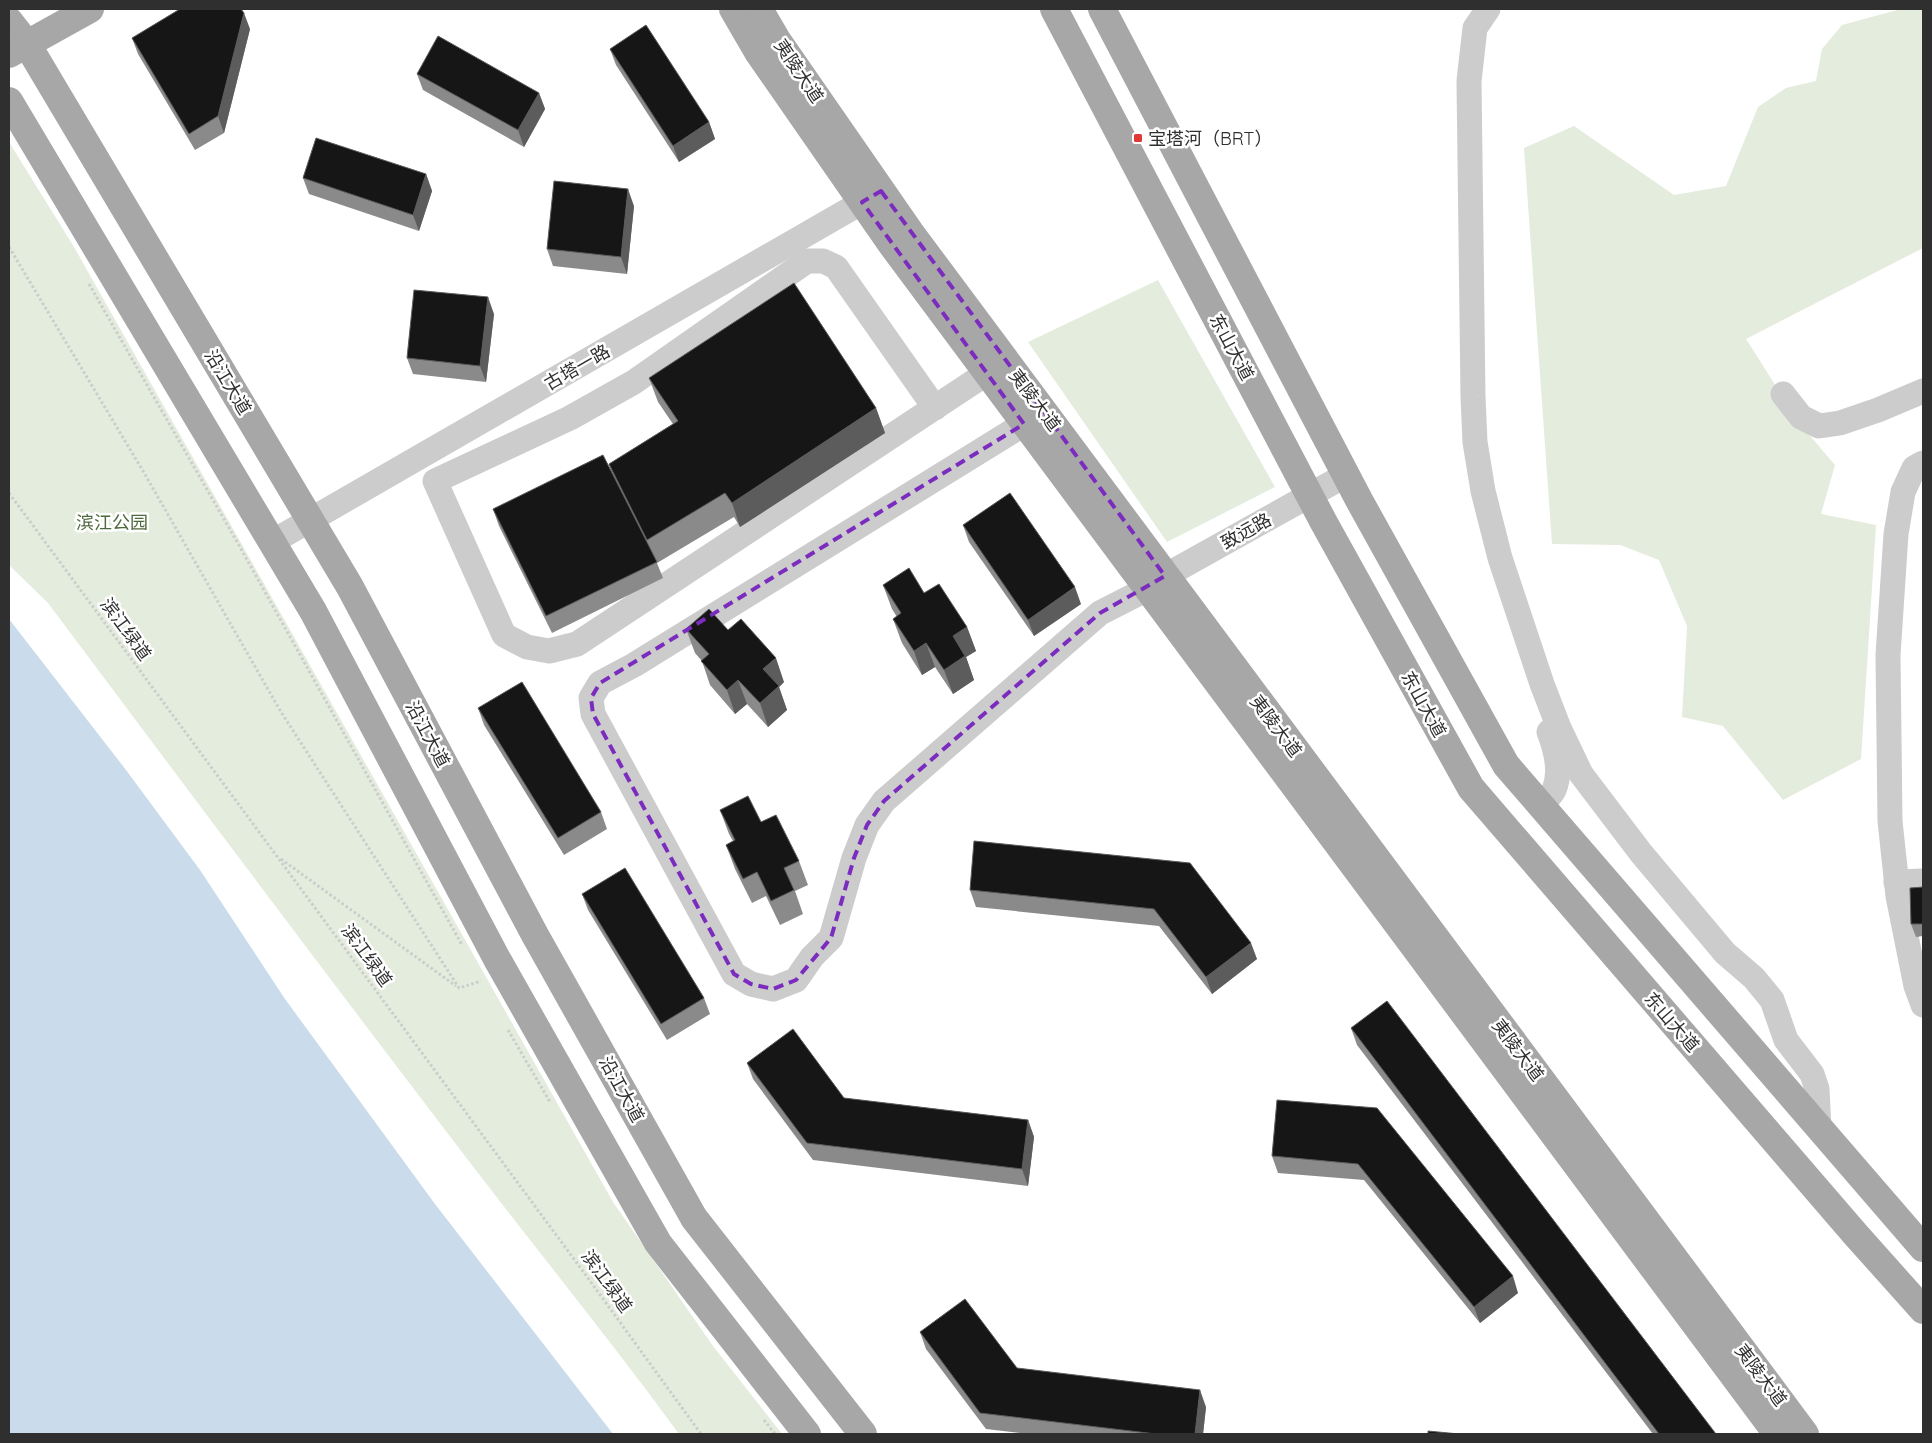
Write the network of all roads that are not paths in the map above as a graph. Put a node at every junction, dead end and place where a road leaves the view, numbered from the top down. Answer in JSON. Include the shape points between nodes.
{"nodes":[{"id":1,"x":26,"y":9,"type":"edge"},
{"id":2,"x":90,"y":9,"type":"edge"},
{"id":3,"x":734,"y":9,"type":"edge"},
{"id":4,"x":759,"y":9,"type":"edge"},
{"id":5,"x":1054,"y":9,"type":"edge"},
{"id":6,"x":1102,"y":9,"type":"edge"},
{"id":7,"x":1488,"y":9,"type":"edge"},
{"id":8,"x":9,"y":20,"type":"edge"},
{"id":9,"x":18,"y":49,"type":"edge"},
{"id":10,"x":9,"y":101,"type":"edge"},
{"id":11,"x":872,"y":197,"type":"junction"},
{"id":12,"x":987,"y":373,"type":"junction"},
{"id":13,"x":1923,"y":392,"type":"edge"},
{"id":14,"x":1784,"y":394,"type":"dead end"},
{"id":15,"x":935,"y":408,"type":"junction"},
{"id":16,"x":1024,"y":424,"type":"junction"},
{"id":17,"x":1923,"y":463,"type":"edge"},
{"id":18,"x":1346,"y":475,"type":"junction"},
{"id":19,"x":1310,"y":495,"type":"junction"},
{"id":20,"x":886,"y":509,"type":"junction"},
{"id":21,"x":311,"y":520,"type":"junction"},
{"id":22,"x":272,"y":542,"type":"junction"},
{"id":23,"x":843,"y":555,"type":"dead end"},
{"id":24,"x":1156,"y":583,"type":"junction"},
{"id":25,"x":1554,"y":714,"type":"junction"},
{"id":26,"x":1541,"y":805,"type":"junction"},
{"id":27,"x":1923,"y":881,"type":"edge"},
{"id":28,"x":1896,"y":882,"type":"junction"},
{"id":29,"x":1923,"y":1005,"type":"edge"},
{"id":30,"x":1819,"y":1129,"type":"junction"},
{"id":31,"x":1923,"y":1248,"type":"edge"},
{"id":32,"x":1923,"y":1310,"type":"edge"},
{"id":33,"x":807,"y":1434,"type":"edge"},
{"id":34,"x":863,"y":1434,"type":"edge"},
{"id":35,"x":1777,"y":1434,"type":"edge"},
{"id":36,"x":1805,"y":1434,"type":"edge"}],
"edges":[{"from":1,"to":8,"type":"main road"},
{"from":2,"to":9,"type":"main road"},
{"from":3,"to":11,"type":"main road","name":"夷陵大道","via":[[758,52]]},
{"from":4,"to":11,"type":"main road","name":"夷陵大道"},
{"from":5,"to":19,"type":"main road","name":"东山大道"},
{"from":6,"to":18,"type":"main road"},
{"from":7,"to":25,"type":"street","via":[[1475,28],[1469,81],[1475,442],[1483,491],[1500,558]]},
{"from":8,"to":9,"type":"main road","name":"沿江大道"},
{"from":9,"to":21,"type":"main road","name":"沿江大道"},
{"from":10,"to":22,"type":"main road"},
{"from":11,"to":12,"type":"main road","name":"夷陵大道"},
{"from":11,"to":21,"type":"street","name":"古塔一路"},
{"from":11,"to":24,"type":"main road","name":"夷陵大道","via":[[910,232]]},
{"from":12,"to":15,"type":"street"},
{"from":12,"to":16,"type":"main road","name":"夷陵大道"},
{"from":13,"to":14,"type":"street","via":[[1840,423],[1819,426],[1801,417]]},
{"from":15,"to":15,"type":"street","via":[[577,644],[549,651],[527,647],[504,635],[436,482],[570,418],[634,382],[807,261],[823,261],[836,267]]},
{"from":16,"to":20,"type":"street","name":"致远路"},
{"from":16,"to":24,"type":"main road","name":"夷陵大道"},
{"from":17,"to":28,"type":"street","via":[[1914,468],[1903,492],[1896,534],[1888,655],[1890,821]]},
{"from":18,"to":19,"type":"street","name":"致远路"},
{"from":18,"to":26,"type":"main road","via":[[1506,764]]},
{"from":19,"to":24,"type":"street","name":"致远路"},
{"from":19,"to":32,"type":"main road","name":"东山大道","via":[[1471,788]]},
{"from":20,"to":23,"type":"street","via":[[885,523],[870,538]]},
{"from":20,"to":24,"type":"street","name":"致远路","via":[[600,683],[591,698],[593,714],[734,974],[751,984],[773,989],[796,980],[831,938],[854,858],[867,825],[884,801],[1100,613]]},
{"from":21,"to":22,"type":"street","name":"古塔一路"},
{"from":21,"to":34,"type":"main road","name":"沿江大道","via":[[535,935],[694,1218]]},
{"from":22,"to":33,"type":"main road","via":[[313,611],[498,959],[658,1243]]},
{"from":24,"to":35,"type":"main road","name":"夷陵大道"},
{"from":24,"to":36,"type":"main road","name":"夷陵大道"},
{"from":25,"to":26,"type":"street","via":[[1549,718],[1548,728],[1555,747],[1558,772],[1554,792]]},
{"from":25,"to":30,"type":"street","via":[[1581,774],[1692,914],[1772,1000],[1786,1040],[1812,1074],[1817,1089]]},
{"from":26,"to":30,"type":"main road"},
{"from":27,"to":28,"type":"street"},
{"from":28,"to":29,"type":"street","via":[[1916,986]]},
{"from":30,"to":31,"type":"main road"}]}
